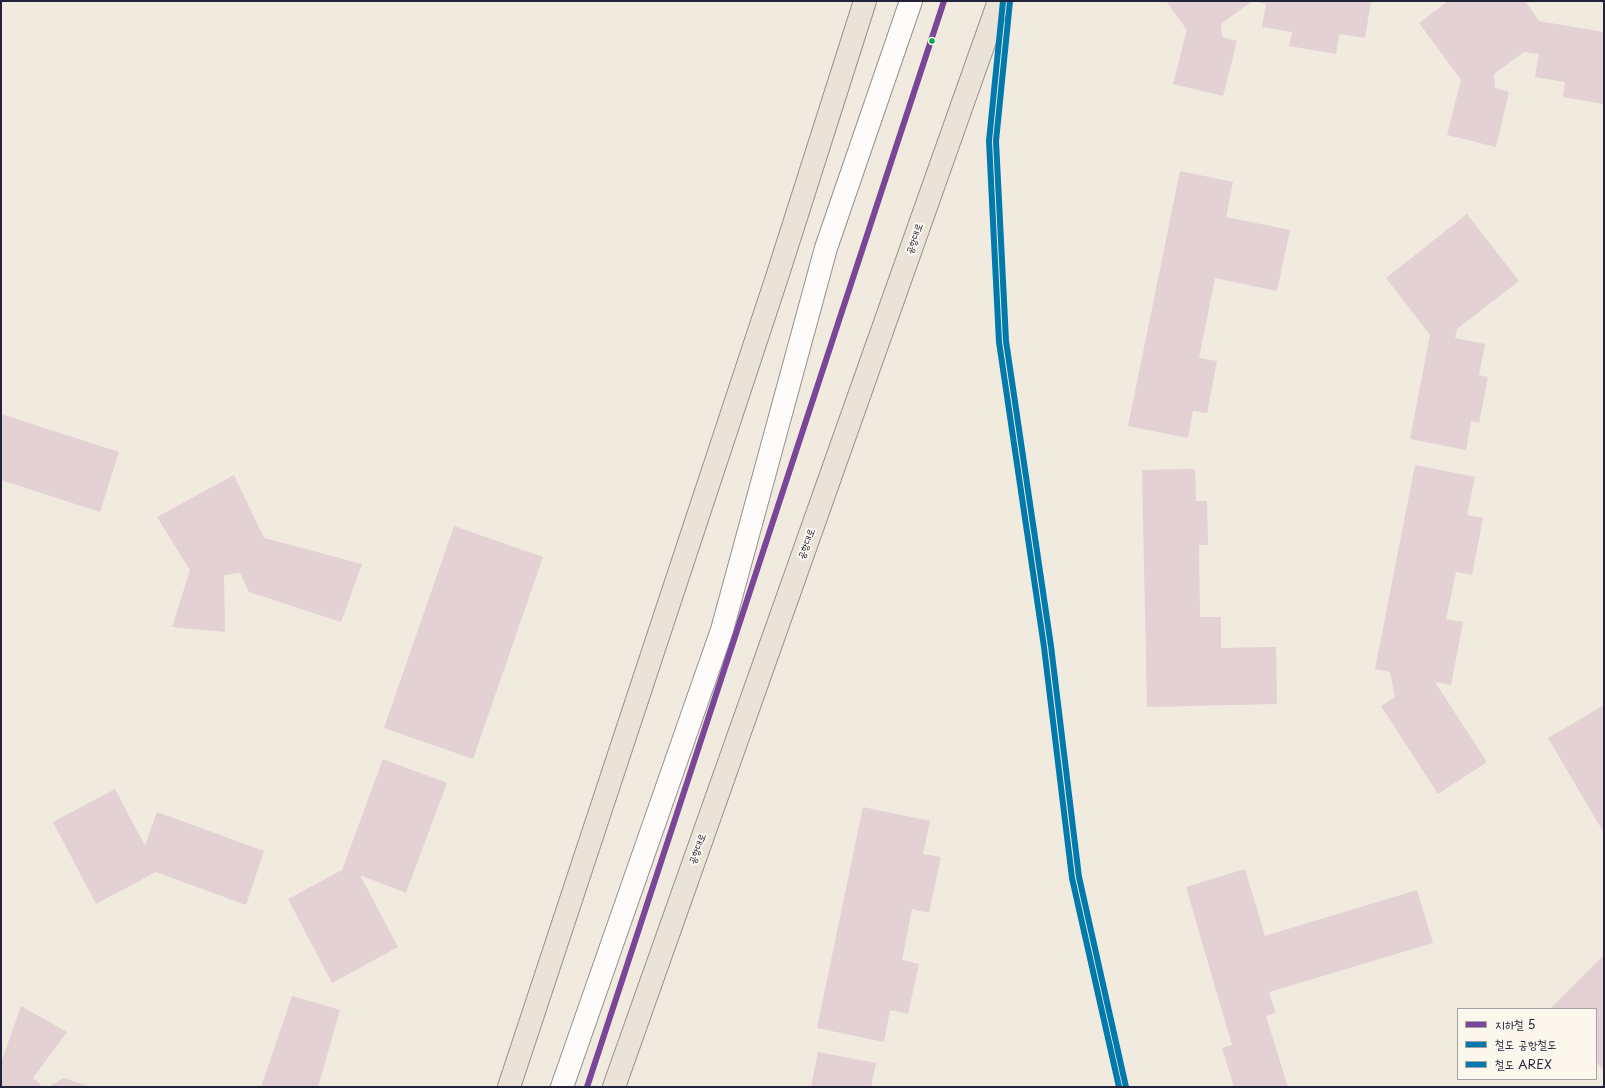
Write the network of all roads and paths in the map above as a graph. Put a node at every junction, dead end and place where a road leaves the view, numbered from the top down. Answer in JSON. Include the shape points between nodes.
{"nodes":[{"id":1,"x":865,"y":1,"type":"edge"},
{"id":2,"x":911,"y":1,"type":"edge"},
{"id":3,"x":998,"y":1,"type":"edge"},
{"id":4,"x":509,"y":1086,"type":"edge"},
{"id":5,"x":562,"y":1087,"type":"edge"},
{"id":6,"x":614,"y":1087,"type":"edge"}],
"edges":[{"from":1,"to":4,"type":"main road","via":[[780,267]]},
{"from":2,"to":5,"type":"lane","via":[[826,248],[722,630]]},
{"from":3,"to":6,"type":"main road","name":"공항대로"}]}
